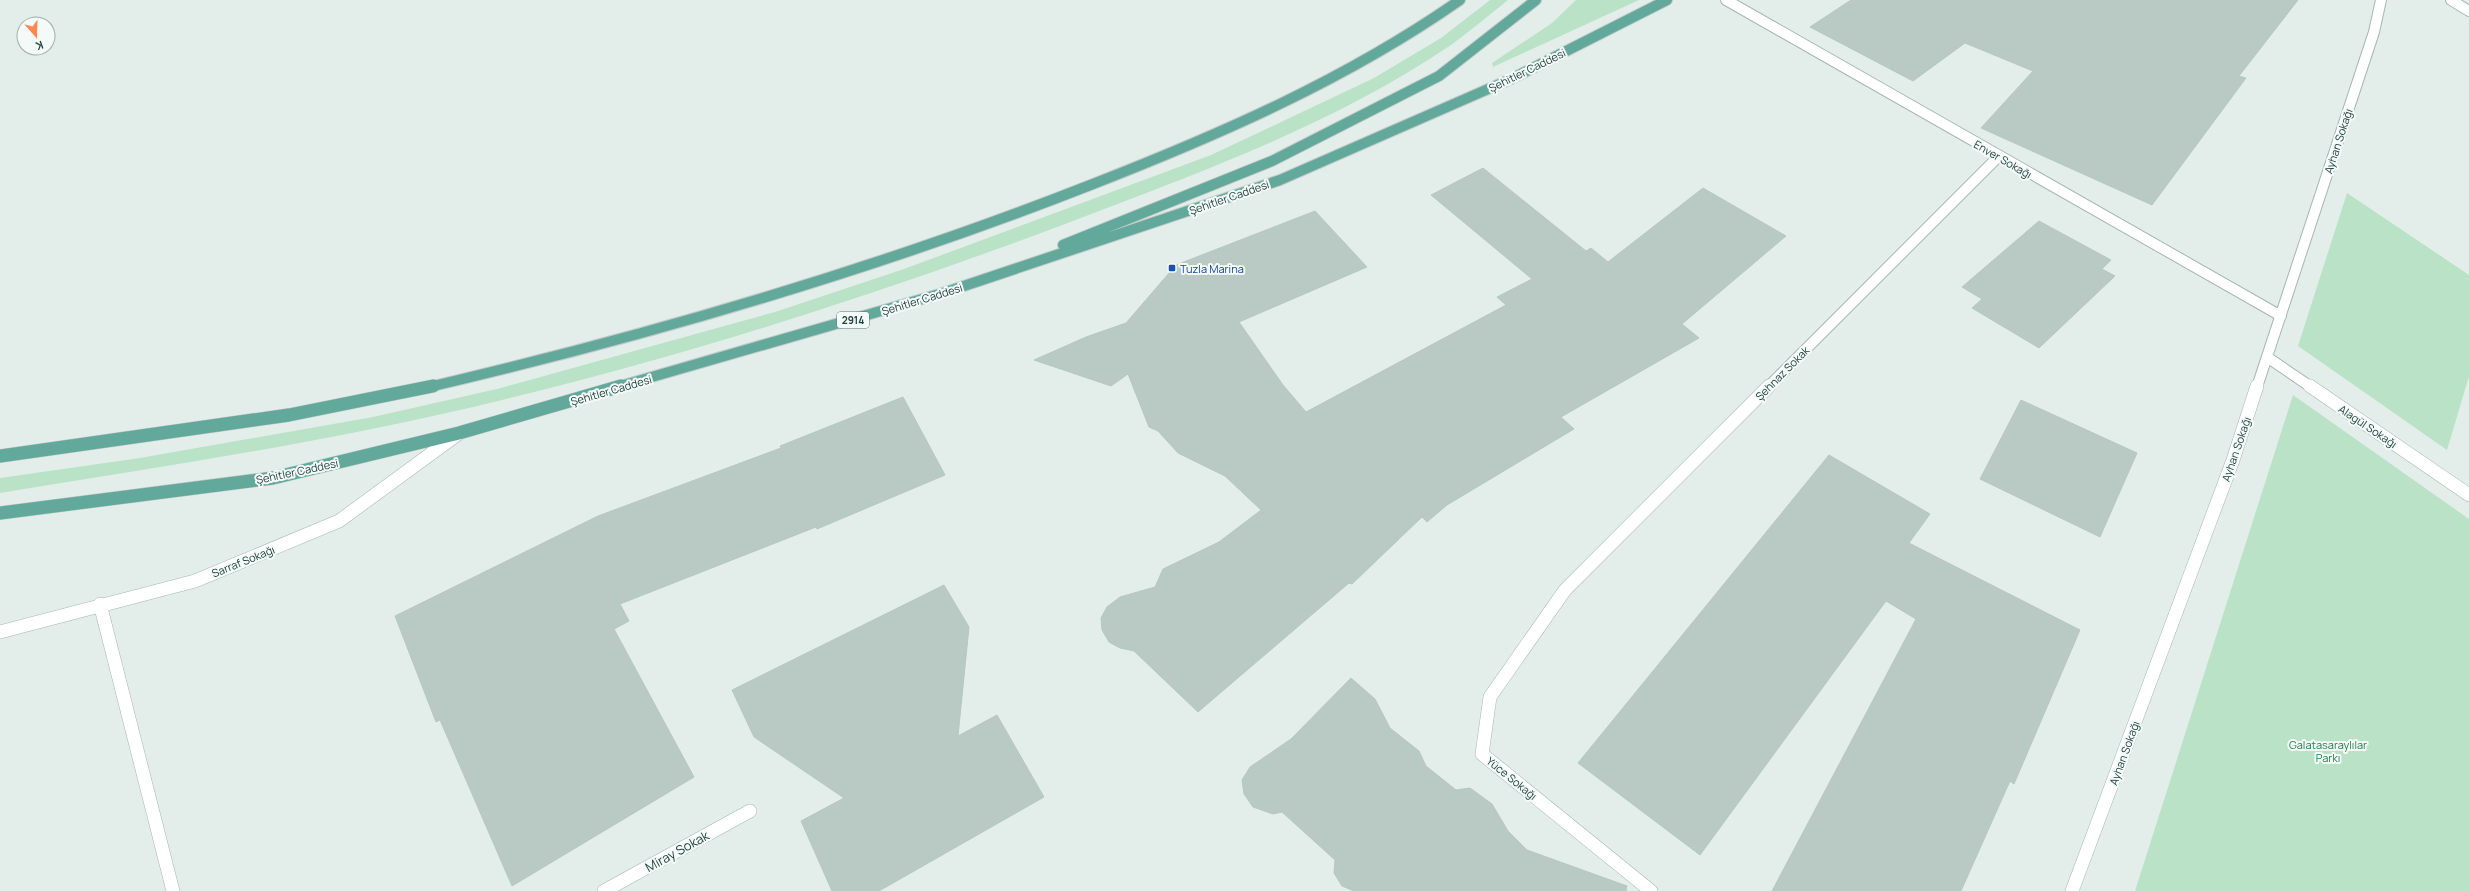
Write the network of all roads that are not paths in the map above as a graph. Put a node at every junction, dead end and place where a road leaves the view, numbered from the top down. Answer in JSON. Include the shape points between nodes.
{"nodes":[{"id":1,"x":1460,"y":0,"type":"edge"},
{"id":2,"x":1536,"y":0,"type":"edge"},
{"id":3,"x":1667,"y":0,"type":"edge"},
{"id":4,"x":1726,"y":0,"type":"edge"},
{"id":5,"x":2382,"y":0,"type":"edge"},
{"id":6,"x":2451,"y":0,"type":"edge"},
{"id":7,"x":2469,"y":10,"type":"edge"},
{"id":8,"x":1999,"y":156,"type":"junction"},
{"id":9,"x":943,"y":293,"type":"junction"},
{"id":10,"x":2281,"y":316,"type":"junction"},
{"id":11,"x":2267,"y":357,"type":"junction"},
{"id":12,"x":459,"y":433,"type":"junction"},
{"id":13,"x":0,"y":456,"type":"edge"},
{"id":14,"x":2469,"y":495,"type":"edge"},
{"id":15,"x":0,"y":513,"type":"edge"},
{"id":16,"x":1565,"y":590,"type":"joint"},
{"id":17,"x":100,"y":604,"type":"junction"},
{"id":18,"x":0,"y":632,"type":"edge"},
{"id":19,"x":750,"y":811,"type":"dead end"},
{"id":20,"x":174,"y":891,"type":"edge"},
{"id":21,"x":604,"y":891,"type":"edge"},
{"id":22,"x":1651,"y":891,"type":"edge"},
{"id":23,"x":2072,"y":891,"type":"edge"}],
"edges":[{"from":1,"to":13,"type":"main road","via":[[1422,28],[1357,67],[1264,113],[1044,204],[803,288],[493,372],[332,407]]},
{"from":2,"to":9,"type":"main road","via":[[1439,76],[1272,161]]},
{"from":3,"to":9,"type":"main road","name":"Şehitler Caddesi","number":"2914","via":[[1511,79],[1280,180]]},
{"from":4,"to":8,"type":"street","name":"Enver Sokağı"},
{"from":5,"to":10,"type":"street","name":"Ayhan Sokağı","via":[[2374,32]]},
{"from":6,"to":7,"type":"street"},
{"from":8,"to":10,"type":"street","name":"Enver Sokağı"},
{"from":8,"to":16,"type":"street","name":"Şehnaz Sokak"},
{"from":9,"to":12,"type":"main road","name":"Şehitler Caddesi","number":"2914"},
{"from":10,"to":11,"type":"street","name":"Ayhan Sokağı"},
{"from":11,"to":14,"type":"street","name":"Alagül Sokağı"},
{"from":11,"to":23,"type":"street","name":"Ayhan Sokağı","via":[[2230,468]]},
{"from":12,"to":15,"type":"main road","name":"Şehitler Caddesi","number":"2914","via":[[273,478]]},
{"from":12,"to":17,"type":"street","name":"Sarraf Sokağı","via":[[338,521],[195,580]]},
{"from":16,"to":22,"type":"street","name":"Yüce Sokağı","via":[[1490,697],[1482,754]]},
{"from":17,"to":18,"type":"street","name":"Sarraf Sokağı"},
{"from":17,"to":20,"type":"street"},
{"from":19,"to":21,"type":"street","name":"Miray Sokak"}]}
